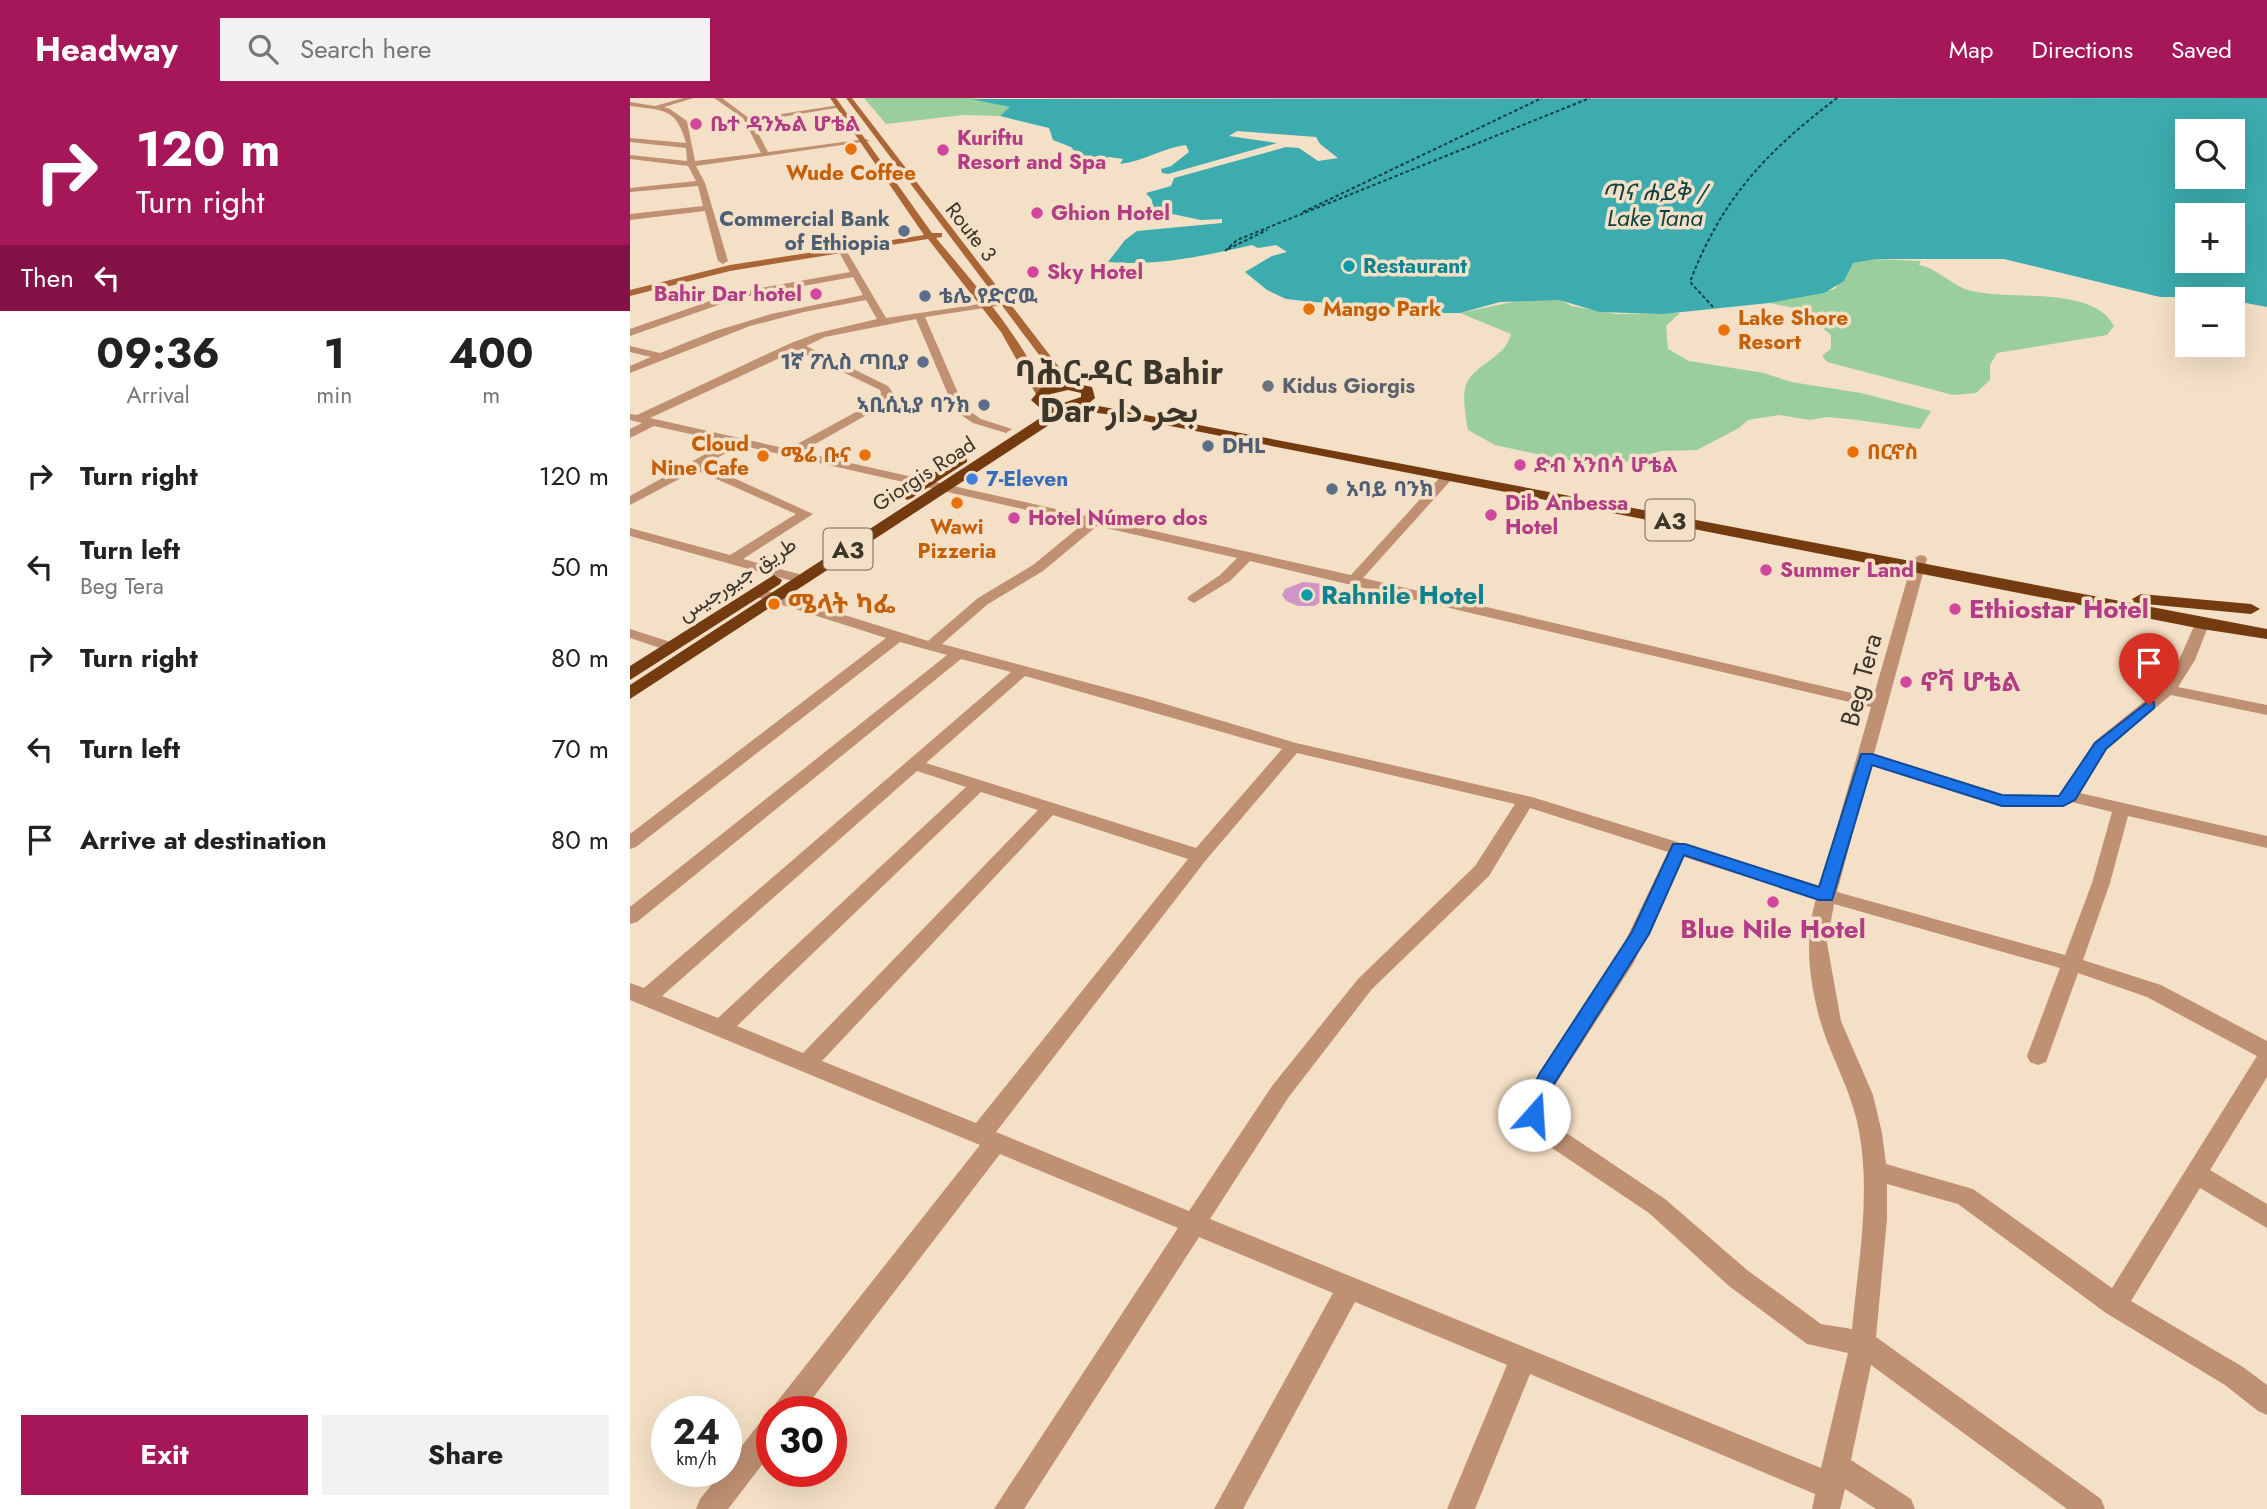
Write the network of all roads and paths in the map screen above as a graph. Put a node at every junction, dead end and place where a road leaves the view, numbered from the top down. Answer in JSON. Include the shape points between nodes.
{"nodes":[{"id":1,"x":691,"y":98,"type":"edge"},
{"id":2,"x":718,"y":98,"type":"edge"},
{"id":3,"x":850,"y":100,"type":"edge"},
{"id":4,"x":836,"y":103,"type":"edge"},
{"id":5,"x":630,"y":104,"type":"edge"},
{"id":6,"x":657,"y":107,"type":"junction"},
{"id":7,"x":630,"y":116,"type":"edge"},
{"id":8,"x":748,"y":121,"type":"junction"},
{"id":9,"x":876,"y":134,"type":"junction"},
{"id":10,"x":864,"y":138,"type":"junction"},
{"id":11,"x":630,"y":140,"type":"edge"},
{"id":12,"x":690,"y":146,"type":"junction"},
{"id":13,"x":765,"y":154,"type":"junction"},
{"id":14,"x":630,"y":157,"type":"edge"},
{"id":15,"x":896,"y":159,"type":"junction"},
{"id":16,"x":879,"y":162,"type":"junction"},
{"id":17,"x":691,"y":164,"type":"junction"},
{"id":18,"x":701,"y":183,"type":"junction"},
{"id":19,"x":630,"y":190,"type":"edge"},
{"id":20,"x":705,"y":208,"type":"junction"},
{"id":21,"x":630,"y":217,"type":"edge"},
{"id":22,"x":947,"y":230,"type":"junction"},
{"id":23,"x":928,"y":233,"type":"junction"},
{"id":24,"x":840,"y":247,"type":"junction"},
{"id":25,"x":726,"y":265,"type":"junction"},
{"id":26,"x":855,"y":274,"type":"junction"},
{"id":27,"x":630,"y":284,"type":"edge"},
{"id":28,"x":630,"y":293,"type":"edge"},
{"id":29,"x":868,"y":297,"type":"junction"},
{"id":30,"x":1004,"y":302,"type":"junction"},
{"id":31,"x":985,"y":305,"type":"junction"},
{"id":32,"x":919,"y":315,"type":"junction"},
{"id":33,"x":883,"y":321,"type":"junction"},
{"id":34,"x":630,"y":333,"type":"edge"},
{"id":35,"x":794,"y":345,"type":"junction"},
{"id":36,"x":630,"y":349,"type":"edge"},
{"id":37,"x":661,"y":356,"type":"junction"},
{"id":38,"x":630,"y":370,"type":"edge"},
{"id":39,"x":1068,"y":386,"type":"junction"},
{"id":40,"x":1089,"y":392,"type":"junction"},
{"id":41,"x":1041,"y":398,"type":"junction"},
{"id":42,"x":1070,"y":406,"type":"junction"},
{"id":43,"x":634,"y":418,"type":"edge"},
{"id":44,"x":1186,"y":419,"type":"junction"},
{"id":45,"x":653,"y":422,"type":"junction"},
{"id":46,"x":1006,"y":429,"type":"junction"},
{"id":47,"x":630,"y":434,"type":"edge"},
{"id":48,"x":737,"y":442,"type":"junction"},
{"id":49,"x":788,"y":454,"type":"junction"},
{"id":50,"x":695,"y":465,"type":"junction"},
{"id":51,"x":1433,"y":467,"type":"junction"},
{"id":52,"x":1448,"y":476,"type":"junction"},
{"id":53,"x":1506,"y":482,"type":"junction"},
{"id":54,"x":921,"y":485,"type":"junction"},
{"id":55,"x":942,"y":489,"type":"junction"},
{"id":56,"x":630,"y":501,"type":"edge"},
{"id":57,"x":1094,"y":522,"type":"junction"},
{"id":58,"x":630,"y":532,"type":"edge"},
{"id":59,"x":1246,"y":557,"type":"junction"},
{"id":60,"x":732,"y":560,"type":"junction"},
{"id":61,"x":1919,"y":563,"type":"junction"},
{"id":62,"x":783,"y":574,"type":"junction"},
{"id":63,"x":801,"y":579,"type":"junction"},
{"id":64,"x":1354,"y":580,"type":"junction"},
{"id":65,"x":756,"y":592,"type":"junction"},
{"id":66,"x":774,"y":598,"type":"junction"},
{"id":67,"x":1194,"y":599,"type":"dead end"},
{"id":68,"x":2261,"y":606,"type":"edge"},
{"id":69,"x":2202,"y":624,"type":"junction"},
{"id":70,"x":630,"y":633,"type":"edge"},
{"id":71,"x":2267,"y":633,"type":"edge"},
{"id":72,"x":897,"y":637,"type":"junction"},
{"id":73,"x":932,"y":646,"type":"junction"},
{"id":74,"x":672,"y":647,"type":"junction"},
{"id":75,"x":960,"y":652,"type":"junction"},
{"id":76,"x":1022,"y":670,"type":"junction"},
{"id":77,"x":630,"y":674,"type":"edge"},
{"id":78,"x":2168,"y":690,"type":"junction"},
{"id":79,"x":630,"y":693,"type":"edge"},
{"id":80,"x":1879,"y":704,"type":"junction"},
{"id":81,"x":2267,"y":710,"type":"edge"},
{"id":82,"x":1293,"y":747,"type":"junction"},
{"id":83,"x":1866,"y":758,"type":"junction"},
{"id":84,"x":915,"y":765,"type":"junction"},
{"id":85,"x":978,"y":785,"type":"junction"},
{"id":86,"x":2069,"y":796,"type":"junction"},
{"id":87,"x":1526,"y":801,"type":"junction"},
{"id":88,"x":1050,"y":808,"type":"junction"},
{"id":89,"x":2121,"y":810,"type":"junction"},
{"id":90,"x":2267,"y":842,"type":"edge"},
{"id":91,"x":630,"y":843,"type":"edge"},
{"id":92,"x":1679,"y":848,"type":"junction"},
{"id":93,"x":1200,"y":856,"type":"junction"},
{"id":94,"x":1825,"y":895,"type":"junction"},
{"id":95,"x":630,"y":917,"type":"edge"},
{"id":96,"x":2070,"y":965,"type":"junction"},
{"id":97,"x":638,"y":995,"type":"edge"},
{"id":98,"x":720,"y":1028,"type":"junction"},
{"id":99,"x":2267,"y":1051,"type":"edge"},
{"id":100,"x":2038,"y":1056,"type":"dead end"},
{"id":101,"x":2267,"y":1058,"type":"edge"},
{"id":102,"x":806,"y":1064,"type":"junction"},
{"id":103,"x":988,"y":1139,"type":"junction"},
{"id":104,"x":1875,"y":1171,"type":"junction"},
{"id":105,"x":2196,"y":1174,"type":"junction"},
{"id":106,"x":2267,"y":1217,"type":"edge"},
{"id":107,"x":1194,"y":1223,"type":"junction"},
{"id":108,"x":1349,"y":1288,"type":"junction"},
{"id":109,"x":2115,"y":1305,"type":"junction"},
{"id":110,"x":1863,"y":1343,"type":"junction"},
{"id":111,"x":1522,"y":1359,"type":"junction"},
{"id":112,"x":797,"y":1396,"type":"edge"},
{"id":113,"x":2267,"y":1402,"type":"edge"},
{"id":114,"x":756,"y":1450,"type":"edge"},
{"id":115,"x":1831,"y":1488,"type":"edge"},
{"id":116,"x":710,"y":1509,"type":"edge"},
{"id":117,"x":1008,"y":1509,"type":"edge"},
{"id":118,"x":1228,"y":1509,"type":"edge"},
{"id":119,"x":1461,"y":1509,"type":"edge"},
{"id":120,"x":1901,"y":1509,"type":"edge"},
{"id":121,"x":2091,"y":1509,"type":"edge"}],
"edges":[{"from":1,"to":6,"type":"street"},
{"from":2,"to":8,"type":"street"},
{"from":3,"to":4,"type":"main road"},
{"from":3,"to":9,"type":"main road","name":"Route 3"},
{"from":4,"to":8,"type":"street"},
{"from":4,"to":10,"type":"main road"},
{"from":5,"to":6,"type":"street"},
{"from":6,"to":7,"type":"street"},
{"from":6,"to":12,"type":"street","via":[[677,114]]},
{"from":8,"to":13,"type":"street"},
{"from":9,"to":10,"type":"main road"},
{"from":9,"to":15,"type":"main road","name":"Route 3"},
{"from":10,"to":13,"type":"street"},
{"from":10,"to":16,"type":"main road"},
{"from":11,"to":12,"type":"street"},
{"from":12,"to":17,"type":"street"},
{"from":13,"to":17,"type":"street"},
{"from":14,"to":17,"type":"street"},
{"from":15,"to":16,"type":"main road"},
{"from":15,"to":22,"type":"main road","name":"Route 3"},
{"from":16,"to":23,"type":"main road"},
{"from":17,"to":18,"type":"street"},
{"from":18,"to":19,"type":"street"},
{"from":18,"to":20,"type":"street"},
{"from":20,"to":21,"type":"street"},
{"from":20,"to":25,"type":"street"},
{"from":22,"to":23,"type":"main road"},
{"from":22,"to":30,"type":"main road","name":"Route 3"},
{"from":23,"to":24,"type":"main road"},
{"from":23,"to":31,"type":"main road"},
{"from":24,"to":25,"type":"main road"},
{"from":24,"to":26,"type":"street"},
{"from":25,"to":27,"type":"main road"},
{"from":25,"to":28,"type":"main road"},
{"from":26,"to":29,"type":"street"},
{"from":26,"to":34,"type":"street","via":[[736,295]]},
{"from":29,"to":33,"type":"street"},
{"from":29,"to":37,"type":"street","via":[[760,317]]},
{"from":30,"to":31,"type":"street"},
{"from":30,"to":39,"type":"main road","name":"Route 3"},
{"from":31,"to":32,"type":"street"},
{"from":31,"to":41,"type":"main road","via":[[1034,376]]},
{"from":32,"to":33,"type":"street"},
{"from":32,"to":46,"type":"street","via":[[959,409],[977,421]]},
{"from":33,"to":35,"type":"street"},
{"from":35,"to":43,"type":"street"},
{"from":35,"to":49,"type":"street","via":[[887,393],[882,402]]},
{"from":36,"to":37,"type":"street"},
{"from":37,"to":38,"type":"street"},
{"from":39,"to":40,"type":"highway","number":"A3"},
{"from":39,"to":41,"type":"highway","number":"A3"},
{"from":40,"to":42,"type":"highway","number":"A3","via":[[1085,401]]},
{"from":40,"to":44,"type":"highway","number":"A3"},
{"from":41,"to":42,"type":"highway","number":"A3"},
{"from":41,"to":46,"type":"highway","name":"طريق جيورجيس","number":"A3"},
{"from":42,"to":44,"type":"highway","number":"A3"},
{"from":42,"to":55,"type":"highway","name":"Giorgis Road","number":"A3"},
{"from":43,"to":45,"type":"street"},
{"from":44,"to":51,"type":"highway","number":"A3"},
{"from":45,"to":47,"type":"street"},
{"from":45,"to":48,"type":"street"},
{"from":46,"to":54,"type":"highway","name":"طريق جيورجيس","number":"A3"},
{"from":48,"to":49,"type":"street"},
{"from":48,"to":50,"type":"street"},
{"from":49,"to":54,"type":"street"},
{"from":50,"to":56,"type":"street"},
{"from":50,"to":60,"type":"street","via":[[806,514]]},
{"from":51,"to":52,"type":"highway","number":"A3"},
{"from":51,"to":53,"type":"highway","number":"A3"},
{"from":52,"to":53,"type":"highway","number":"A3"},
{"from":52,"to":64,"type":"street"},
{"from":53,"to":61,"type":"highway","number":"A3"},
{"from":54,"to":55,"type":"street"},
{"from":54,"to":62,"type":"highway","name":"طريق جيورجيس","number":"A3"},
{"from":55,"to":57,"type":"street"},
{"from":55,"to":63,"type":"highway","name":"Giorgis Road","number":"A3"},
{"from":57,"to":59,"type":"street"},
{"from":57,"to":73,"type":"street","via":[[1038,568],[983,601]]},
{"from":58,"to":60,"type":"street"},
{"from":59,"to":64,"type":"street"},
{"from":59,"to":67,"type":"street"},
{"from":60,"to":62,"type":"street"},
{"from":61,"to":68,"type":"highway","number":"A3","via":[[2126,597]]},
{"from":61,"to":69,"type":"highway","number":"A3"},
{"from":61,"to":80,"type":"street","name":"Beg Tera"},
{"from":62,"to":63,"type":"street"},
{"from":62,"to":65,"type":"highway","name":"طريق جيورجيس","number":"A3"},
{"from":63,"to":66,"type":"highway","name":"Giorgis Road","number":"A3"},
{"from":64,"to":80,"type":"street"},
{"from":65,"to":66,"type":"street"},
{"from":65,"to":74,"type":"highway","name":"طريق جيورجيس","number":"A3"},
{"from":66,"to":72,"type":"street"},
{"from":66,"to":79,"type":"highway","name":"Giorgis Road","number":"A3"},
{"from":68,"to":71,"type":"highway","number":"A3","via":[[2248,619]]},
{"from":69,"to":71,"type":"highway","number":"A3"},
{"from":69,"to":78,"type":"street"},
{"from":70,"to":74,"type":"street"},
{"from":72,"to":73,"type":"street"},
{"from":72,"to":91,"type":"street"},
{"from":73,"to":75,"type":"street"},
{"from":74,"to":77,"type":"highway","name":"طريق جيورجيس","number":"A3"},
{"from":75,"to":76,"type":"street"},
{"from":75,"to":95,"type":"street"},
{"from":76,"to":82,"type":"street"},
{"from":76,"to":84,"type":"street"},
{"from":78,"to":81,"type":"street"},
{"from":78,"to":86,"type":"street","via":[[2100,746]]},
{"from":80,"to":83,"type":"street","name":"Beg Tera"},
{"from":82,"to":87,"type":"street"},
{"from":82,"to":93,"type":"street"},
{"from":83,"to":86,"type":"street","via":[[2002,801],[2042,803]]},
{"from":83,"to":94,"type":"street","name":"Beg Tera"},
{"from":84,"to":85,"type":"street"},
{"from":84,"to":97,"type":"street"},
{"from":85,"to":88,"type":"street"},
{"from":85,"to":98,"type":"street"},
{"from":86,"to":89,"type":"street"},
{"from":87,"to":92,"type":"street"},
{"from":87,"to":107,"type":"street","via":[[1482,871],[1365,984],[1323,1035]]},
{"from":88,"to":93,"type":"street"},
{"from":88,"to":102,"type":"street"},
{"from":89,"to":90,"type":"street"},
{"from":89,"to":96,"type":"street","via":[[2101,883]]},
{"from":92,"to":94,"type":"street"},
{"from":92,"to":110,"type":"street","via":[[1640,934],[1547,1079],[1534,1104],[1534,1115],[1550,1135],[1657,1206],[1738,1278],[1816,1335]]},
{"from":93,"to":103,"type":"street"},
{"from":94,"to":96,"type":"street"},
{"from":94,"to":104,"type":"street","name":"Beg Tera","via":[[1817,943],[1830,1021],[1862,1095]]},
{"from":96,"to":99,"type":"street","via":[[2138,983]]},
{"from":96,"to":100,"type":"street"},
{"from":97,"to":98,"type":"street"},
{"from":98,"to":102,"type":"street"},
{"from":101,"to":105,"type":"street"},
{"from":102,"to":103,"type":"street"},
{"from":103,"to":107,"type":"street"},
{"from":103,"to":112,"type":"street"},
{"from":104,"to":109,"type":"street","via":[[1965,1196]]},
{"from":104,"to":110,"type":"street","name":"Beg Tera"},
{"from":105,"to":106,"type":"street"},
{"from":105,"to":109,"type":"street"},
{"from":107,"to":108,"type":"street"},
{"from":107,"to":117,"type":"street"},
{"from":108,"to":111,"type":"street"},
{"from":108,"to":118,"type":"street"},
{"from":109,"to":113,"type":"street","via":[[2234,1376]]},
{"from":110,"to":115,"type":"street","name":"Beg Tera"},
{"from":110,"to":121,"type":"street"},
{"from":111,"to":115,"type":"street"},
{"from":111,"to":119,"type":"street"},
{"from":114,"to":116,"type":"street"},
{"from":115,"to":120,"type":"street"}]}
